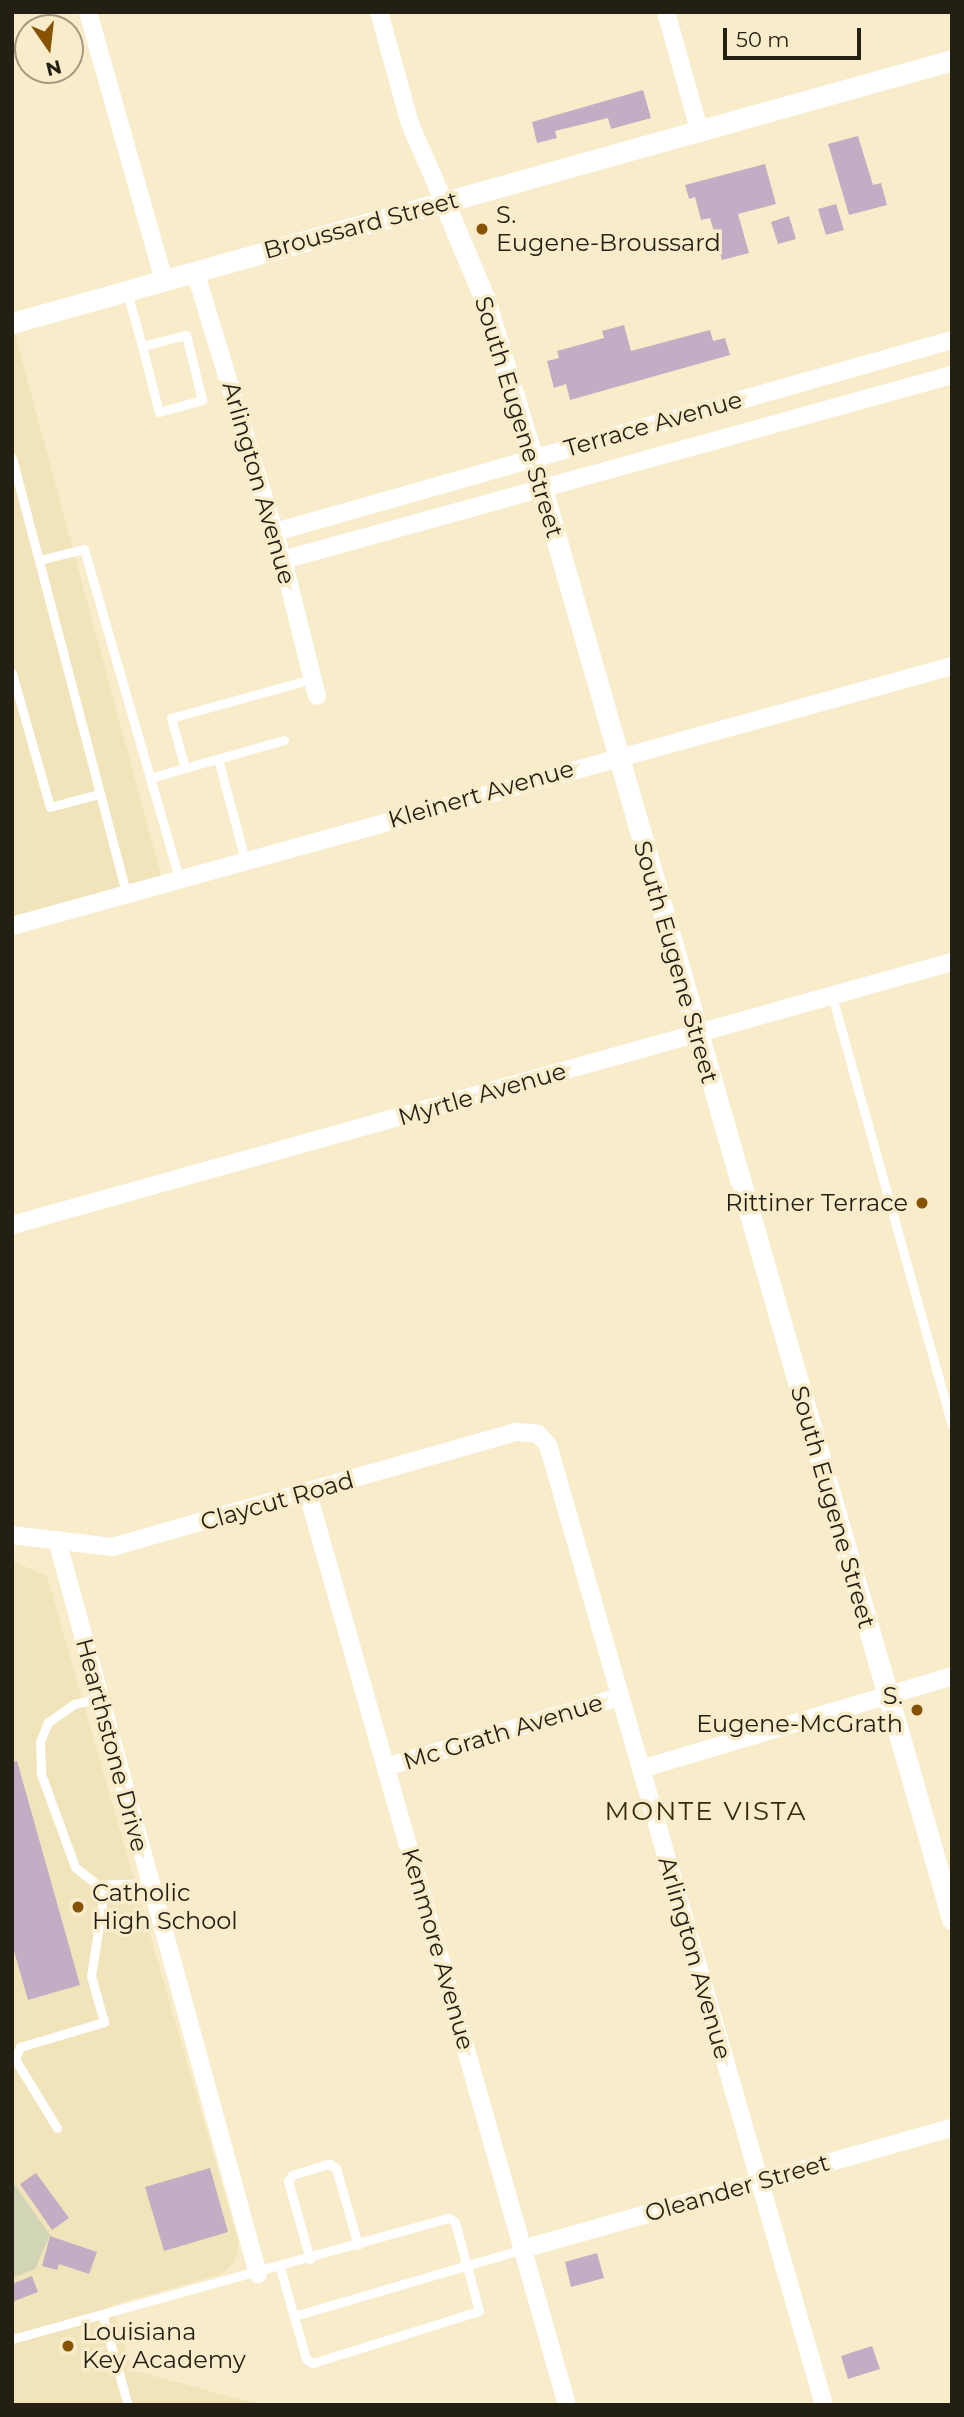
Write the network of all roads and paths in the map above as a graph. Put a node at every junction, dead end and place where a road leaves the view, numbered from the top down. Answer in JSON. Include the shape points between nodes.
{"nodes":[{"id":1,"x":88,"y":12,"type":"edge"},
{"id":2,"x":379,"y":12,"type":"edge"},
{"id":3,"x":666,"y":12,"type":"edge"},
{"id":4,"x":952,"y":60,"type":"edge"},
{"id":5,"x":700,"y":133,"type":"junction"},
{"id":6,"x":444,"y":202,"type":"junction"},
{"id":7,"x":195,"y":271,"type":"junction"},
{"id":8,"x":164,"y":280,"type":"junction"},
{"id":9,"x":127,"y":290,"type":"junction"},
{"id":10,"x":12,"y":323,"type":"edge"},
{"id":11,"x":952,"y":340,"type":"edge"},
{"id":12,"x":142,"y":346,"type":"junction"},
{"id":13,"x":952,"y":375,"type":"edge"},
{"id":14,"x":12,"y":458,"type":"edge"},
{"id":15,"x":533,"y":458,"type":"junction"},
{"id":16,"x":542,"y":489,"type":"junction"},
{"id":17,"x":275,"y":532,"type":"junction"},
{"id":18,"x":39,"y":560,"type":"junction"},
{"id":19,"x":283,"y":560,"type":"junction"},
{"id":20,"x":952,"y":666,"type":"edge"},
{"id":21,"x":12,"y":673,"type":"edge"},
{"id":22,"x":314,"y":688,"type":"joint"},
{"id":23,"x":284,"y":740,"type":"dead end"},
{"id":24,"x":616,"y":756,"type":"junction"},
{"id":25,"x":218,"y":759,"type":"junction"},
{"id":26,"x":185,"y":768,"type":"junction"},
{"id":27,"x":150,"y":778,"type":"junction"},
{"id":28,"x":99,"y":793,"type":"junction"},
{"id":29,"x":245,"y":860,"type":"junction"},
{"id":30,"x":179,"y":878,"type":"junction"},
{"id":31,"x":126,"y":894,"type":"junction"},
{"id":32,"x":14,"y":924,"type":"edge"},
{"id":33,"x":952,"y":962,"type":"edge"},
{"id":34,"x":832,"y":996,"type":"junction"},
{"id":35,"x":696,"y":1034,"type":"junction"},
{"id":36,"x":12,"y":1225,"type":"edge"},
{"id":37,"x":952,"y":1425,"type":"edge"},
{"id":38,"x":538,"y":1433,"type":"joint"},
{"id":39,"x":308,"y":1494,"type":"junction"},
{"id":40,"x":12,"y":1535,"type":"edge"},
{"id":41,"x":57,"y":1540,"type":"junction"},
{"id":42,"x":952,"y":1676,"type":"edge"},
{"id":43,"x":888,"y":1696,"type":"junction"},
{"id":44,"x":619,"y":1697,"type":"junction"},
{"id":45,"x":100,"y":1699,"type":"junction"},
{"id":46,"x":386,"y":1767,"type":"junction"},
{"id":47,"x":641,"y":1769,"type":"junction"},
{"id":48,"x":149,"y":1883,"type":"junction"},
{"id":49,"x":105,"y":1886,"type":"junction"},
{"id":50,"x":952,"y":1919,"type":"edge"},
{"id":51,"x":952,"y":2127,"type":"edge"},
{"id":52,"x":57,"y":2128,"type":"dead end"},
{"id":53,"x":759,"y":2182,"type":"junction"},
{"id":54,"x":358,"y":2245,"type":"junction"},
{"id":55,"x":523,"y":2249,"type":"junction"},
{"id":56,"x":310,"y":2259,"type":"junction"},
{"id":57,"x":467,"y":2266,"type":"junction"},
{"id":58,"x":280,"y":2268,"type":"junction"},
{"id":59,"x":258,"y":2274,"type":"junction"},
{"id":60,"x":102,"y":2314,"type":"junction"},
{"id":61,"x":294,"y":2316,"type":"junction"},
{"id":62,"x":12,"y":2339,"type":"edge"},
{"id":63,"x":128,"y":2405,"type":"edge"},
{"id":64,"x":567,"y":2405,"type":"edge"},
{"id":65,"x":824,"y":2405,"type":"edge"}],
"edges":[{"from":1,"to":8,"type":"street"},
{"from":2,"to":6,"type":"street","name":"South Eugene Street","via":[[410,124]]},
{"from":3,"to":5,"type":"street"},
{"from":4,"to":5,"type":"street","name":"Broussard Street"},
{"from":5,"to":6,"type":"street","name":"Broussard Street"},
{"from":6,"to":7,"type":"street","name":"Broussard Street"},
{"from":6,"to":15,"type":"street","name":"South Eugene Street","via":[[484,298]]},
{"from":7,"to":8,"type":"street","name":"Broussard Street"},
{"from":7,"to":17,"type":"street","name":"Arlington Avenue"},
{"from":8,"to":9,"type":"street","name":"Broussard Street"},
{"from":9,"to":10,"type":"street","name":"Broussard Street"},
{"from":9,"to":12,"type":"lane"},
{"from":11,"to":15,"type":"street","name":"Terrace Avenue"},
{"from":12,"to":12,"type":"lane","via":[[159,412],[202,400],[186,335]]},
{"from":13,"to":16,"type":"street","name":"Terrace Avenue"},
{"from":14,"to":18,"type":"lane"},
{"from":15,"to":16,"type":"street","name":"South Eugene Street"},
{"from":15,"to":17,"type":"street","name":"Terrace Avenue"},
{"from":16,"to":19,"type":"street","name":"Terrace Avenue"},
{"from":16,"to":24,"type":"street","name":"South Eugene Street"},
{"from":17,"to":19,"type":"street","name":"Arlington Avenue"},
{"from":18,"to":27,"type":"lane","via":[[84,549]]},
{"from":18,"to":28,"type":"lane"},
{"from":19,"to":22,"type":"street","name":"Arlington Avenue"},
{"from":20,"to":24,"type":"street","name":"Kleinert Avenue"},
{"from":21,"to":28,"type":"lane","via":[[50,807]]},
{"from":22,"to":26,"type":"lane","via":[[171,718]]},
{"from":23,"to":25,"type":"lane"},
{"from":24,"to":29,"type":"street","name":"Kleinert Avenue"},
{"from":24,"to":35,"type":"street","name":"South Eugene Street"},
{"from":25,"to":26,"type":"lane"},
{"from":25,"to":29,"type":"lane"},
{"from":26,"to":27,"type":"lane"},
{"from":27,"to":30,"type":"lane"},
{"from":28,"to":31,"type":"lane"},
{"from":29,"to":30,"type":"street","name":"Kleinert Avenue"},
{"from":30,"to":31,"type":"street","name":"Kleinert Avenue"},
{"from":31,"to":32,"type":"street","name":"Kleinert Avenue"},
{"from":33,"to":34,"type":"street","name":"Myrtle Avenue"},
{"from":34,"to":35,"type":"street","name":"Myrtle Avenue"},
{"from":34,"to":37,"type":"lane"},
{"from":35,"to":36,"type":"street","name":"Myrtle Avenue"},
{"from":35,"to":43,"type":"street","name":"South Eugene Street"},
{"from":38,"to":39,"type":"street","name":"Claycut Road","via":[[517,1432]]},
{"from":38,"to":44,"type":"street","name":"Arlington Avenue","via":[[548,1446]]},
{"from":39,"to":41,"type":"street","name":"Claycut Road","via":[[112,1546]]},
{"from":39,"to":46,"type":"street","name":"Kenmore Avenue"},
{"from":40,"to":41,"type":"street","name":"Claycut Road"},
{"from":41,"to":45,"type":"street","name":"Hearthstone Drive"},
{"from":42,"to":43,"type":"street"},
{"from":43,"to":47,"type":"street"},
{"from":43,"to":50,"type":"street","name":"South Eugene Street"},
{"from":44,"to":46,"type":"street","name":"Mc Grath Avenue"},
{"from":44,"to":47,"type":"street","name":"Arlington Avenue"},
{"from":45,"to":48,"type":"street","name":"Hearthstone Drive"},
{"from":45,"to":49,"type":"lane","via":[[75,1704],[48,1722],[40,1742],[41,1774],[75,1867]]},
{"from":46,"to":55,"type":"street","name":"Kenmore Avenue"},
{"from":47,"to":53,"type":"street","name":"Arlington Avenue"},
{"from":48,"to":49,"type":"lane"},
{"from":48,"to":59,"type":"street","name":"Hearthstone Drive"},
{"from":49,"to":52,"type":"lane","via":[[91,1976],[104,2022],[20,2047],[15,2059]]},
{"from":51,"to":53,"type":"street","name":"Oleander Street"},
{"from":53,"to":55,"type":"street","name":"Oleander Street"},
{"from":53,"to":65,"type":"street","name":"Arlington Avenue"},
{"from":54,"to":56,"type":"lane"},
{"from":54,"to":56,"type":"lane","via":[[335,2168],[329,2164],[292,2175],[288,2181]]},
{"from":54,"to":57,"type":"lane","via":[[449,2218],[455,2222]]},
{"from":55,"to":57,"type":"lane"},
{"from":55,"to":64,"type":"street","name":"Kenmore Avenue"},
{"from":56,"to":58,"type":"lane"},
{"from":57,"to":61,"type":"lane"},
{"from":57,"to":61,"type":"lane","via":[[479,2311],[313,2363],[306,2359]]},
{"from":58,"to":59,"type":"lane"},
{"from":58,"to":61,"type":"lane"},
{"from":59,"to":60,"type":"lane"},
{"from":60,"to":62,"type":"lane"},
{"from":60,"to":63,"type":"lane"}]}
